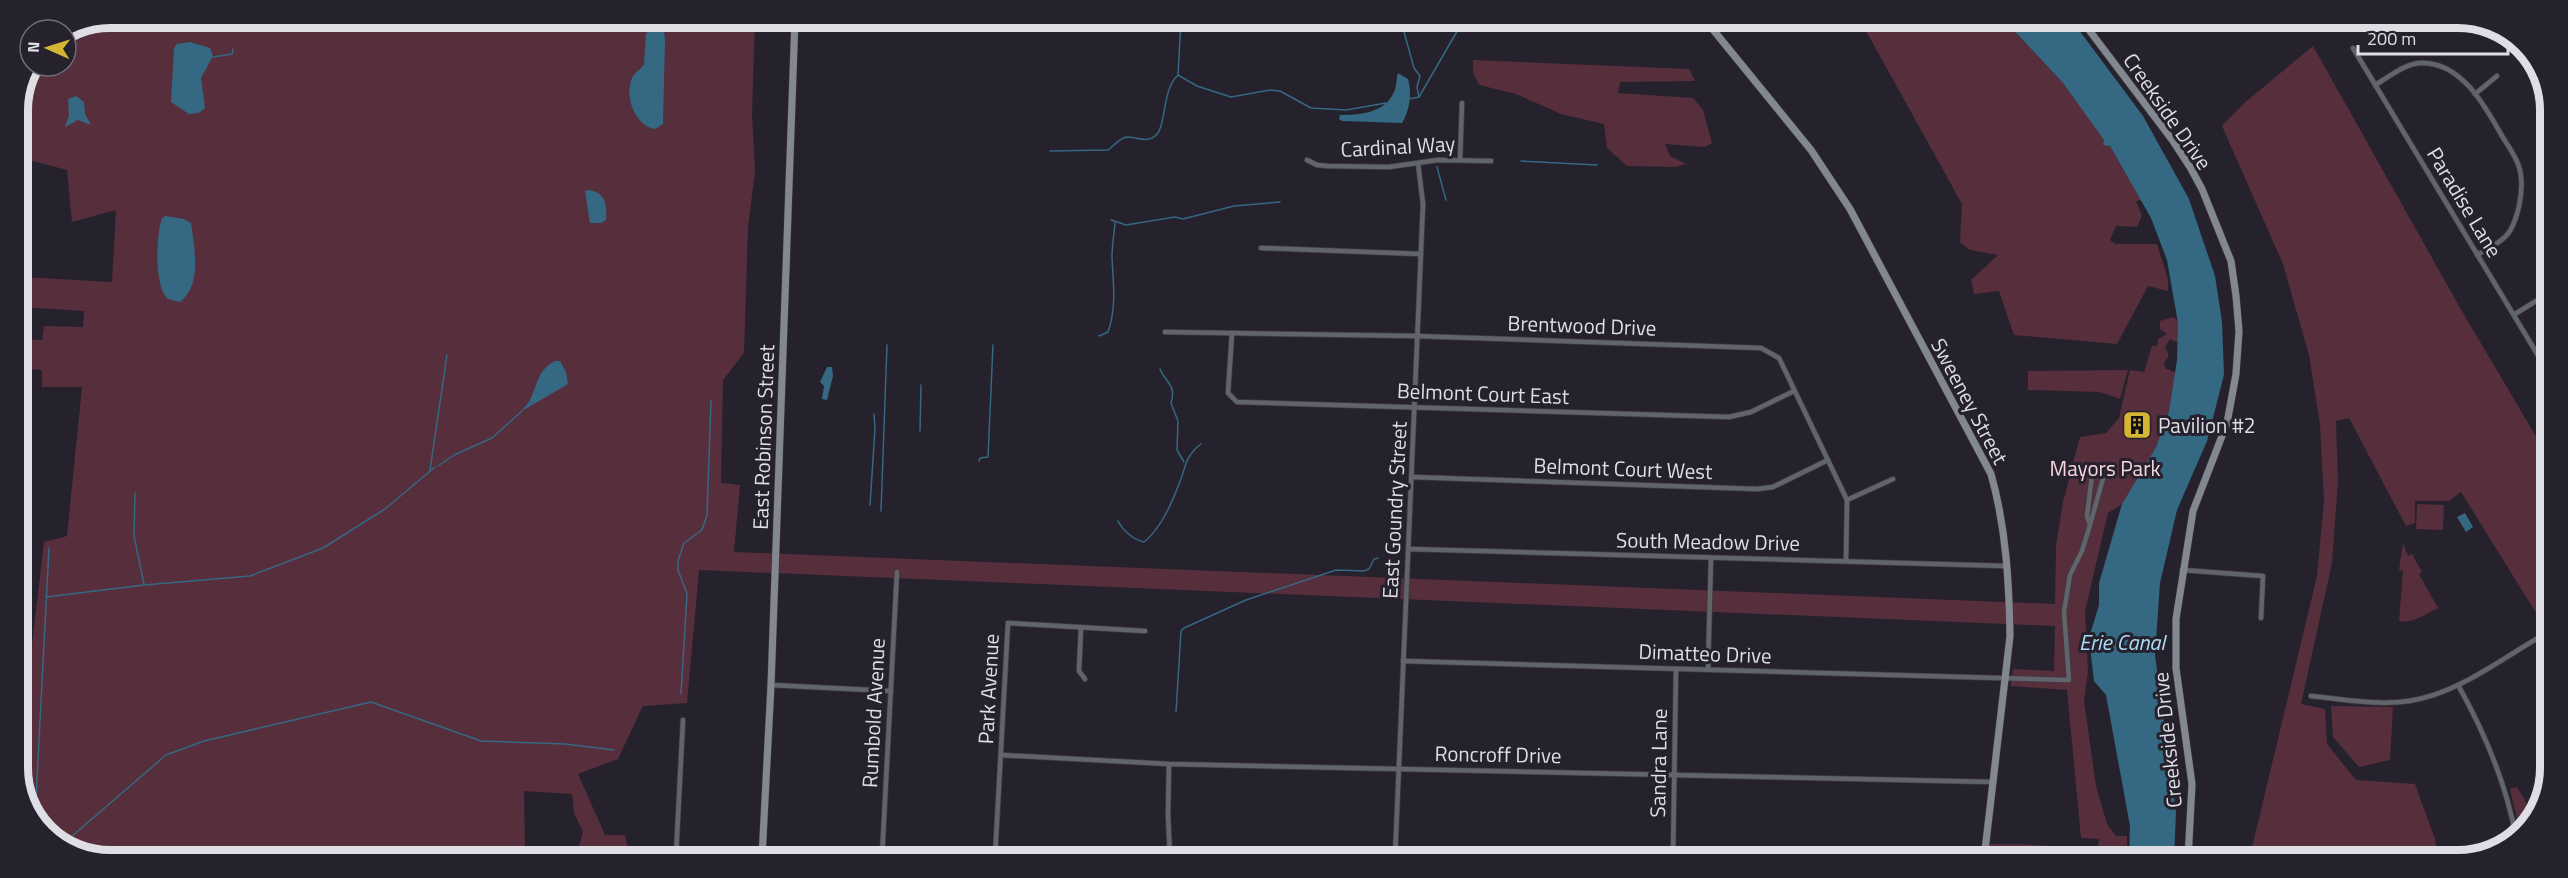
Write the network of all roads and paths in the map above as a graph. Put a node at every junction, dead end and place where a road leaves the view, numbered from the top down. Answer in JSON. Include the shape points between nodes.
{"nodes":[{"id":1,"x":795,"y":29,"type":"edge"},
{"id":2,"x":1713,"y":29,"type":"edge"},
{"id":3,"x":2088,"y":29,"type":"edge"},
{"id":4,"x":2353,"y":48,"type":"dead end"},
{"id":5,"x":2497,"y":76,"type":"dead end"},
{"id":6,"x":2375,"y":85,"type":"junction"},
{"id":7,"x":2475,"y":94,"type":"junction"},
{"id":8,"x":1462,"y":103,"type":"dead end"},
{"id":9,"x":1460,"y":159,"type":"junction"},
{"id":10,"x":1307,"y":160,"type":"dead end"},
{"id":11,"x":1491,"y":161,"type":"dead end"},
{"id":12,"x":1418,"y":164,"type":"junction"},
{"id":13,"x":1261,"y":248,"type":"dead end"},
{"id":14,"x":1421,"y":254,"type":"junction"},
{"id":15,"x":2477,"y":255,"type":"junction"},
{"id":16,"x":2539,"y":299,"type":"edge"},
{"id":17,"x":2515,"y":314,"type":"junction"},
{"id":18,"x":1165,"y":332,"type":"dead end"},
{"id":19,"x":1232,"y":333,"type":"junction"},
{"id":20,"x":1416,"y":336,"type":"junction"},
{"id":21,"x":2539,"y":357,"type":"edge"},
{"id":22,"x":1794,"y":391,"type":"junction"},
{"id":23,"x":1415,"y":408,"type":"junction"},
{"id":24,"x":1828,"y":460,"type":"junction"},
{"id":25,"x":1412,"y":477,"type":"junction"},
{"id":26,"x":1893,"y":478,"type":"dead end"},
{"id":27,"x":1847,"y":500,"type":"junction"},
{"id":28,"x":2090,"y":525,"type":"junction"},
{"id":29,"x":1408,"y":549,"type":"junction"},
{"id":30,"x":1711,"y":558,"type":"junction"},
{"id":31,"x":1846,"y":560,"type":"junction"},
{"id":32,"x":2006,"y":566,"type":"junction"},
{"id":33,"x":2182,"y":570,"type":"junction"},
{"id":34,"x":897,"y":572,"type":"dead end"},
{"id":35,"x":2262,"y":618,"type":"dead end"},
{"id":36,"x":1081,"y":628,"type":"junction"},
{"id":37,"x":1145,"y":631,"type":"dead end"},
{"id":38,"x":2540,"y":638,"type":"edge"},
{"id":39,"x":1403,"y":661,"type":"junction"},
{"id":40,"x":1677,"y":669,"type":"junction"},
{"id":41,"x":1708,"y":669,"type":"junction"},
{"id":42,"x":2006,"y":678,"type":"junction"},
{"id":43,"x":1085,"y":679,"type":"dead end"},
{"id":44,"x":771,"y":685,"type":"junction"},
{"id":45,"x":2458,"y":685,"type":"junction"},
{"id":46,"x":891,"y":691,"type":"junction"},
{"id":47,"x":2311,"y":696,"type":"dead end"},
{"id":48,"x":683,"y":720,"type":"dead end"},
{"id":49,"x":1001,"y":755,"type":"junction"},
{"id":50,"x":1169,"y":764,"type":"junction"},
{"id":51,"x":1399,"y":768,"type":"junction"},
{"id":52,"x":1675,"y":774,"type":"junction"},
{"id":53,"x":1994,"y":782,"type":"junction"},
{"id":54,"x":2514,"y":826,"type":"edge"},
{"id":55,"x":676,"y":850,"type":"edge"},
{"id":56,"x":762,"y":850,"type":"edge"},
{"id":57,"x":882,"y":850,"type":"edge"},
{"id":58,"x":995,"y":850,"type":"edge"},
{"id":59,"x":1170,"y":850,"type":"edge"},
{"id":60,"x":1395,"y":850,"type":"edge"},
{"id":61,"x":1673,"y":850,"type":"edge"},
{"id":62,"x":1985,"y":850,"type":"edge"},
{"id":63,"x":2189,"y":850,"type":"edge"}],
"edges":[{"from":1,"to":44,"type":"street","name":"East Robinson Street"},
{"from":2,"to":32,"type":"street","name":"Sweeney Street","via":[[1812,150],[1850,209],[1991,474],[2001,509]]},
{"from":3,"to":33,"type":"street","name":"Creekside Drive","via":[[2181,152],[2202,189],[2231,261],[2239,332],[2236,374],[2227,423],[2193,510]]},
{"from":4,"to":6,"type":"street","name":"Paradise Lane"},
{"from":5,"to":7,"type":"street"},
{"from":6,"to":7,"type":"street","via":[[2406,66],[2426,63],[2450,72]]},
{"from":6,"to":15,"type":"street","name":"Paradise Lane"},
{"from":7,"to":15,"type":"street","via":[[2517,161],[2522,183],[2511,229]]},
{"from":8,"to":9,"type":"street"},
{"from":9,"to":11,"type":"street","name":"Cardinal Way"},
{"from":9,"to":12,"type":"street","name":"Cardinal Way"},
{"from":10,"to":12,"type":"street","name":"Cardinal Way","via":[[1328,166]]},
{"from":12,"to":14,"type":"street","name":"East Goundry Street","via":[[1423,196]]},
{"from":13,"to":14,"type":"street"},
{"from":14,"to":20,"type":"street","name":"East Goundry Street"},
{"from":15,"to":17,"type":"street","name":"Paradise Lane"},
{"from":16,"to":17,"type":"street"},
{"from":17,"to":21,"type":"street","name":"Paradise Lane"},
{"from":18,"to":19,"type":"street","name":"Brentwood Drive"},
{"from":19,"to":20,"type":"street","name":"Brentwood Drive"},
{"from":19,"to":23,"type":"street","name":"Belmont Court East","via":[[1228,393],[1238,402]]},
{"from":20,"to":22,"type":"street","name":"Brentwood Drive","via":[[1761,348],[1779,358]]},
{"from":20,"to":23,"type":"street","name":"East Goundry Street"},
{"from":22,"to":23,"type":"street","name":"Belmont Court East","via":[[1751,412],[1729,417]]},
{"from":22,"to":24,"type":"street","name":"Brentwood Drive"},
{"from":23,"to":25,"type":"street","name":"East Goundry Street"},
{"from":24,"to":25,"type":"street","name":"Belmont Court West","via":[[1773,487],[1757,489]]},
{"from":24,"to":27,"type":"street","name":"Brentwood Drive"},
{"from":25,"to":29,"type":"street","name":"East Goundry Street"},
{"from":26,"to":27,"type":"street"},
{"from":27,"to":31,"type":"street","name":"Brentwood Drive"},
{"from":28,"to":28,"type":"street","via":[[2087,516],[2092,475],[2099,465],[2104,476]]},
{"from":28,"to":42,"type":"street","name":"Dimatteo Drive","via":[[2070,575],[2064,612],[2069,680]]},
{"from":29,"to":30,"type":"street","name":"South Meadow Drive"},
{"from":29,"to":39,"type":"street","name":"East Goundry Street"},
{"from":30,"to":31,"type":"street","name":"South Meadow Drive"},
{"from":30,"to":41,"type":"street"},
{"from":31,"to":32,"type":"street","name":"South Meadow Drive"},
{"from":32,"to":42,"type":"street","name":"Sweeney Street","via":[[2010,636]]},
{"from":33,"to":35,"type":"street","via":[[2263,576]]},
{"from":33,"to":63,"type":"street","name":"Creekside Drive","via":[[2174,641],[2192,784]]},
{"from":34,"to":46,"type":"street","name":"Rumbold Avenue"},
{"from":36,"to":37,"type":"street","name":"Park Avenue"},
{"from":36,"to":43,"type":"street","via":[[1079,671]]},
{"from":36,"to":49,"type":"street","name":"Park Avenue","via":[[1008,623]]},
{"from":38,"to":45,"type":"street"},
{"from":39,"to":40,"type":"street","name":"Dimatteo Drive"},
{"from":39,"to":51,"type":"street","name":"East Goundry Street"},
{"from":40,"to":41,"type":"street","name":"Dimatteo Drive"},
{"from":40,"to":52,"type":"street","name":"Sandra Lane"},
{"from":41,"to":42,"type":"street","name":"Dimatteo Drive"},
{"from":42,"to":53,"type":"street","name":"Sweeney Street"},
{"from":44,"to":46,"type":"street"},
{"from":44,"to":56,"type":"street","name":"East Robinson Street"},
{"from":45,"to":47,"type":"street","via":[[2406,702]]},
{"from":45,"to":54,"type":"street","via":[[2493,756]]},
{"from":46,"to":57,"type":"street","name":"Rumbold Avenue"},
{"from":48,"to":55,"type":"street"},
{"from":49,"to":50,"type":"street","name":"Roncroff Drive"},
{"from":49,"to":58,"type":"street","name":"Park Avenue"},
{"from":50,"to":51,"type":"street","name":"Roncroff Drive"},
{"from":50,"to":59,"type":"street"},
{"from":51,"to":52,"type":"street","name":"Roncroff Drive"},
{"from":51,"to":60,"type":"street","name":"East Goundry Street"},
{"from":52,"to":53,"type":"street","name":"Roncroff Drive"},
{"from":52,"to":61,"type":"street","name":"Sandra Lane"},
{"from":53,"to":62,"type":"street","name":"Sweeney Street"}]}
